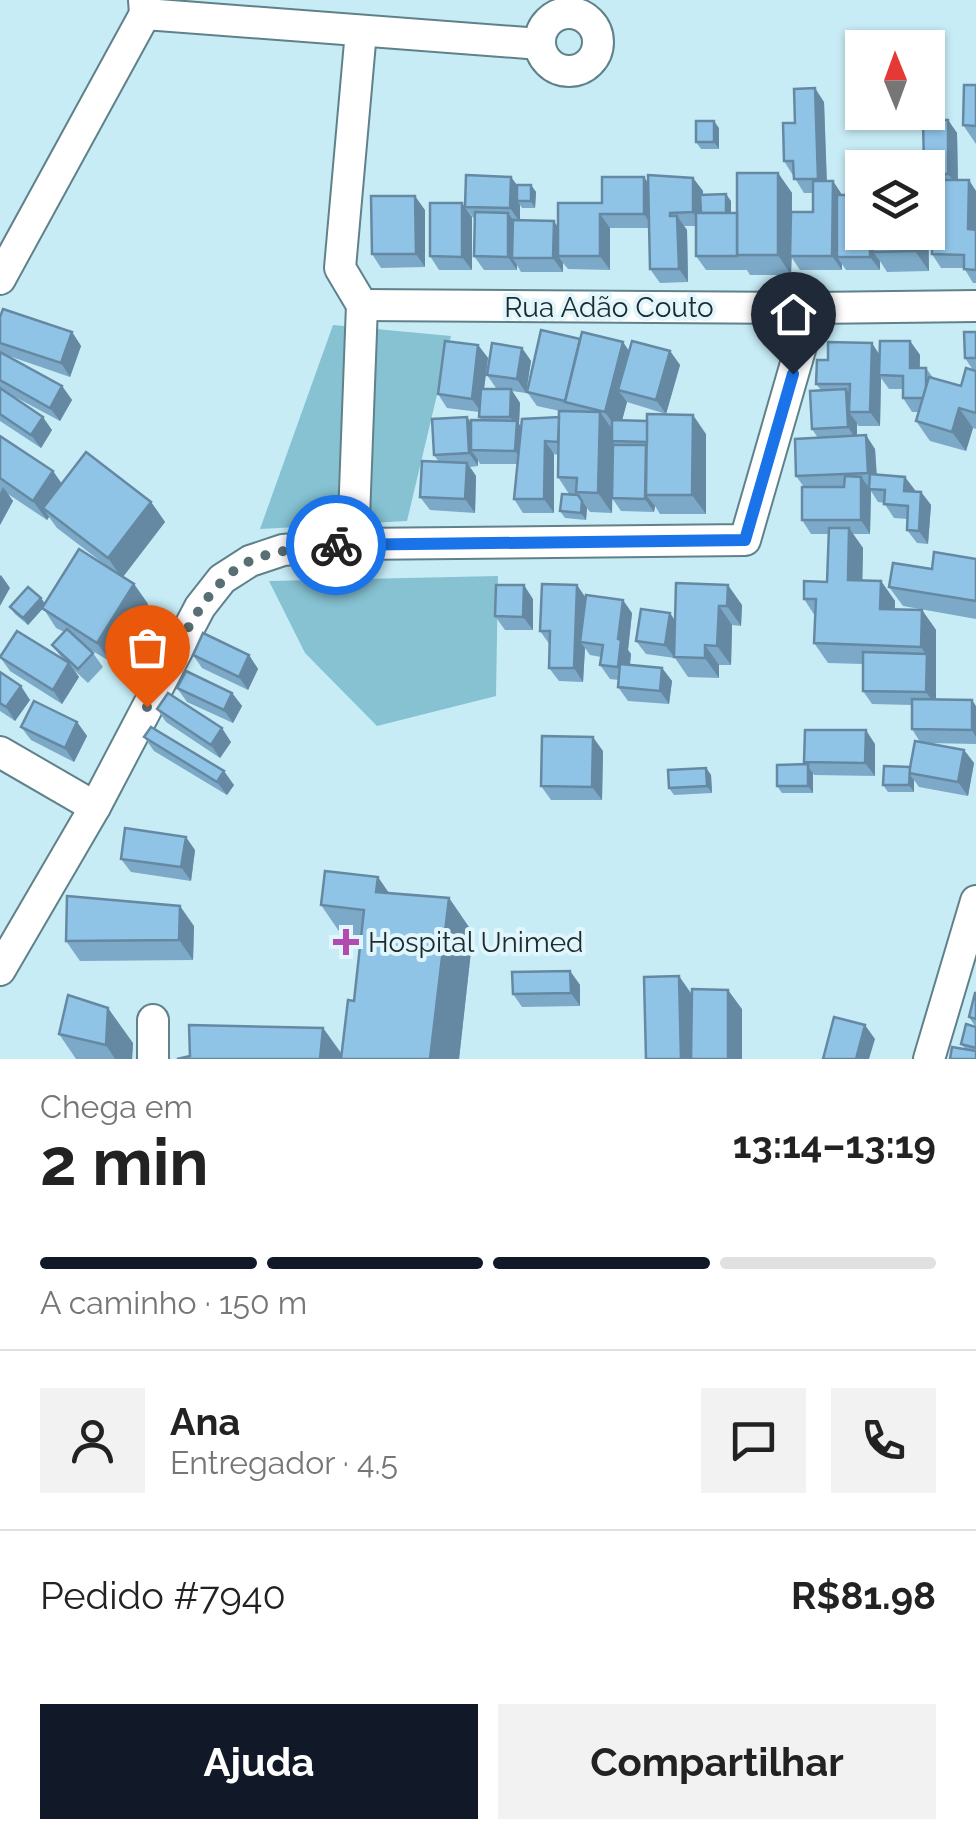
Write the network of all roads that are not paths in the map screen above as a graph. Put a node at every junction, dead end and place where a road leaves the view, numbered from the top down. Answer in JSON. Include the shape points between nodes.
{"nodes":[{"id":1,"x":145,"y":7,"type":"edge"},
{"id":2,"x":361,"y":31,"type":"junction"},
{"id":3,"x":540,"y":44,"type":"dead end"},
{"id":4,"x":0,"y":278,"type":"edge"},
{"id":5,"x":362,"y":306,"type":"junction"},
{"id":6,"x":976,"y":306,"type":"edge"},
{"id":7,"x":812,"y":308,"type":"junction"},
{"id":8,"x":353,"y":544,"type":"junction"},
{"id":9,"x":0,"y":752,"type":"edge"},
{"id":10,"x":95,"y":807,"type":"junction"},
{"id":11,"x":976,"y":901,"type":"edge"},
{"id":12,"x":0,"y":970,"type":"edge"},
{"id":13,"x":153,"y":1020,"type":"dead end"},
{"id":14,"x":153,"y":1059,"type":"edge"},
{"id":15,"x":928,"y":1059,"type":"edge"}],
"edges":[{"from":1,"to":2,"type":"street"},
{"from":1,"to":4,"type":"street"},
{"from":2,"to":3,"type":"street"},
{"from":2,"to":5,"type":"street","via":[[340,268]]},
{"from":5,"to":7,"type":"street","name":"Rua Adão Couto"},
{"from":5,"to":8,"type":"street"},
{"from":6,"to":7,"type":"street","name":"Rua Adão Couto"},
{"from":7,"to":8,"type":"street","via":[[745,540]]},
{"from":8,"to":10,"type":"street","via":[[284,550],[222,579],[200,608]]},
{"from":9,"to":10,"type":"street"},
{"from":10,"to":12,"type":"street"},
{"from":11,"to":15,"type":"street"},
{"from":13,"to":14,"type":"street"}]}
